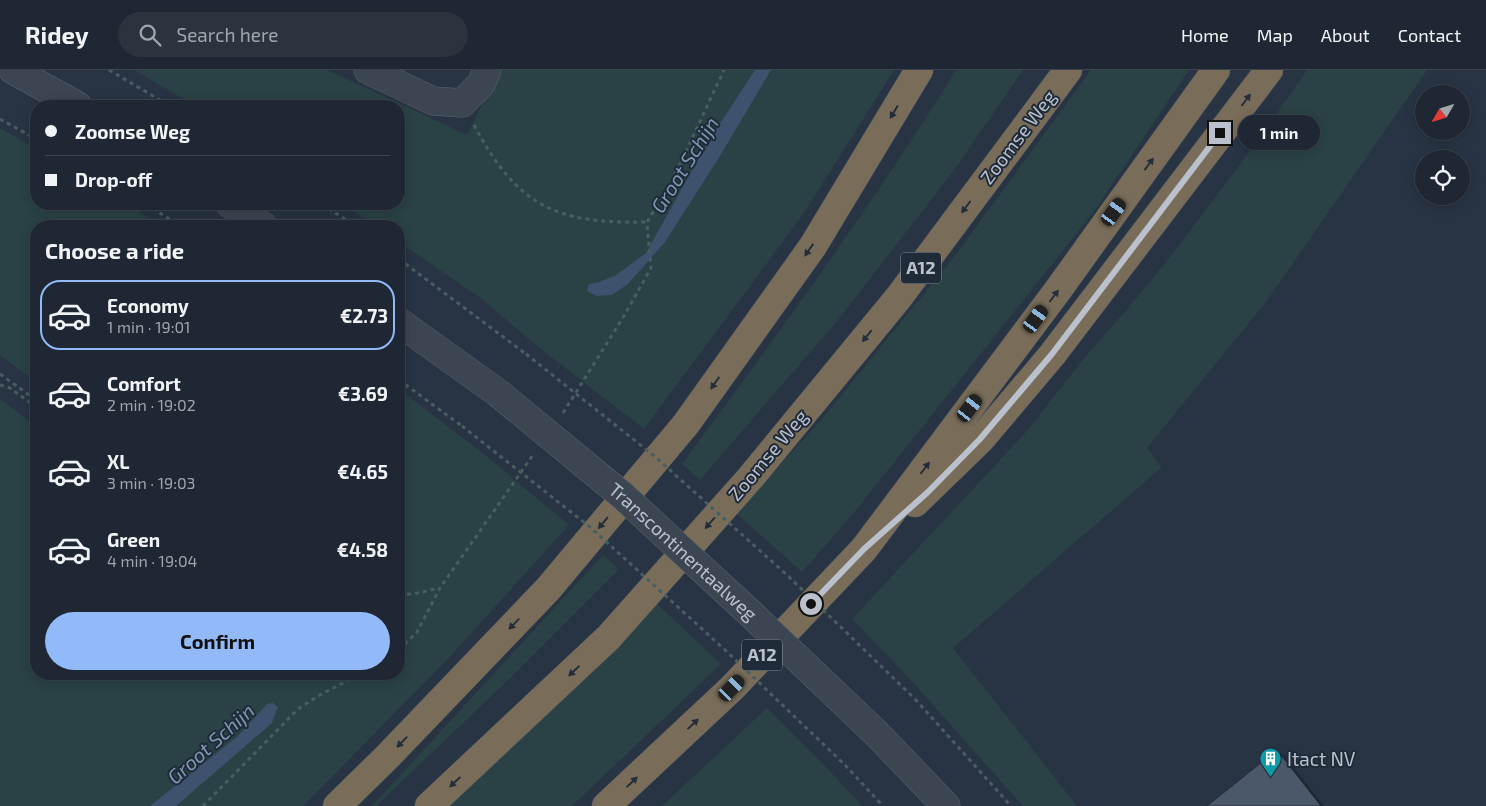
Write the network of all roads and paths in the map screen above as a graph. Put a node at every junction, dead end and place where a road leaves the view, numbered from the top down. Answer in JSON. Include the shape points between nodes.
{"nodes":[{"id":1,"x":13,"y":70,"type":"edge"},
{"id":2,"x":110,"y":70,"type":"edge"},
{"id":3,"x":368,"y":70,"type":"edge"},
{"id":4,"x":488,"y":70,"type":"edge"},
{"id":5,"x":724,"y":70,"type":"edge"},
{"id":6,"x":919,"y":70,"type":"edge"},
{"id":7,"x":1068,"y":70,"type":"edge"},
{"id":8,"x":1216,"y":70,"type":"edge"},
{"id":9,"x":1269,"y":70,"type":"edge"},
{"id":10,"x":67,"y":100,"type":"edge"},
{"id":11,"x":160,"y":100,"type":"edge"},
{"id":12,"x":462,"y":103,"type":"junction"},
{"id":13,"x":0,"y":119,"type":"edge"},
{"id":14,"x":30,"y":136,"type":"edge"},
{"id":15,"x":155,"y":210,"type":"edge"},
{"id":16,"x":239,"y":210,"type":"edge"},
{"id":17,"x":331,"y":210,"type":"edge"},
{"id":18,"x":171,"y":220,"type":"edge"},
{"id":19,"x":254,"y":220,"type":"edge"},
{"id":20,"x":346,"y":220,"type":"edge"},
{"id":21,"x":647,"y":222,"type":"junction"},
{"id":22,"x":405,"y":263,"type":"edge"},
{"id":23,"x":652,"y":268,"type":"dead end"},
{"id":24,"x":405,"y":326,"type":"edge"},
{"id":25,"x":0,"y":374,"type":"edge"},
{"id":26,"x":405,"y":384,"type":"edge"},
{"id":27,"x":0,"y":386,"type":"edge"},
{"id":28,"x":30,"y":396,"type":"edge"},
{"id":29,"x":30,"y":403,"type":"edge"},
{"id":30,"x":864,"y":549,"type":"junction"},
{"id":31,"x":405,"y":594,"type":"edge"},
{"id":32,"x":405,"y":644,"type":"edge"},
{"id":33,"x":345,"y":680,"type":"edge"},
{"id":34,"x":203,"y":806,"type":"edge"},
{"id":35,"x":337,"y":806,"type":"edge"},
{"id":36,"x":429,"y":806,"type":"edge"},
{"id":37,"x":606,"y":806,"type":"edge"},
{"id":38,"x":882,"y":806,"type":"edge"},
{"id":39,"x":946,"y":806,"type":"edge"},
{"id":40,"x":1011,"y":806,"type":"edge"}],
"edges":[{"from":1,"to":10,"type":"street"},
{"from":2,"to":11,"type":"path"},
{"from":3,"to":12,"type":"street","via":[[433,101]]},
{"from":4,"to":12,"type":"street","via":[[481,84]]},
{"from":5,"to":21,"type":"path","via":[[671,183]]},
{"from":6,"to":35,"type":"highway","one_way":true,"via":[[813,246],[686,424],[548,589]]},
{"from":7,"to":36,"type":"highway","name":"Zoomse Weg","number":"A12","one_way":true,"via":[[899,297],[751,477],[609,637]]},
{"from":30,"to":8,"type":"highway","number":"A12","one_way":true,"via":[[1058,290]]},
{"from":30,"to":9,"type":"highway","one_way":true,"via":[[928,492],[980,439],[1046,362]]},
{"from":12,"to":21,"type":"path","via":[[498,164],[535,201],[559,213],[610,223]]},
{"from":13,"to":14,"type":"path"},
{"from":15,"to":18,"type":"path"},
{"from":16,"to":19,"type":"street"},
{"from":17,"to":20,"type":"path"},
{"from":21,"to":23,"type":"path"},
{"from":22,"to":40,"type":"path","bridge":true,"via":[[653,455],[786,574],[916,699]]},
{"from":24,"to":39,"type":"street","name":"Transcontinentaalweg","bridge":true,"via":[[498,393],[623,496],[878,735]]},
{"from":25,"to":28,"type":"path"},
{"from":26,"to":38,"type":"path","bridge":true,"via":[[590,528],[724,649],[845,765]]},
{"from":27,"to":29,"type":"path","via":[[10,388]]},
{"from":37,"to":30,"type":"highway","number":"A12","one_way":true,"via":[[732,688]]},
{"from":31,"to":32,"type":"path","via":[[440,588],[417,632]]},
{"from":33,"to":34,"type":"path","via":[[298,709]]}]}
